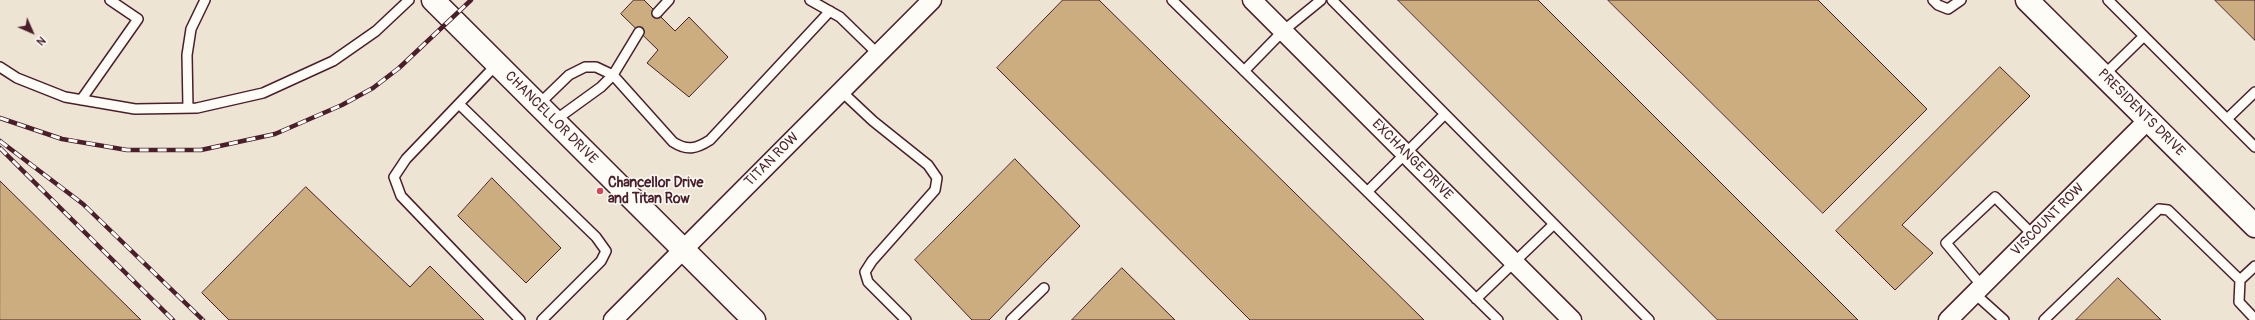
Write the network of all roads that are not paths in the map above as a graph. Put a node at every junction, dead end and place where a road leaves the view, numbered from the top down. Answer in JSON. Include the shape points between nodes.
{"nodes":[{"id":1,"x":110,"y":0,"type":"edge"},
{"id":2,"x":205,"y":0,"type":"edge"},
{"id":3,"x":409,"y":0,"type":"edge"},
{"id":4,"x":433,"y":0,"type":"edge"},
{"id":5,"x":670,"y":0,"type":"edge"},
{"id":6,"x":810,"y":0,"type":"edge"},
{"id":7,"x":932,"y":0,"type":"edge"},
{"id":8,"x":1172,"y":0,"type":"edge"},
{"id":9,"x":1252,"y":0,"type":"edge"},
{"id":10,"x":1321,"y":0,"type":"edge"},
{"id":11,"x":1332,"y":0,"type":"edge"},
{"id":12,"x":1933,"y":0,"type":"edge"},
{"id":13,"x":1961,"y":0,"type":"edge"},
{"id":14,"x":2027,"y":0,"type":"edge"},
{"id":15,"x":2108,"y":0,"type":"edge"},
{"id":16,"x":830,"y":11,"type":"junction"},
{"id":17,"x":657,"y":13,"type":"dead end"},
{"id":18,"x":1283,"y":31,"type":"junction"},
{"id":19,"x":639,"y":32,"type":"dead end"},
{"id":20,"x":2144,"y":36,"type":"junction"},
{"id":21,"x":878,"y":54,"type":"junction"},
{"id":22,"x":497,"y":64,"type":"junction"},
{"id":23,"x":0,"y":66,"type":"edge"},
{"id":24,"x":1244,"y":71,"type":"junction"},
{"id":25,"x":613,"y":75,"type":"junction"},
{"id":26,"x":2104,"y":75,"type":"junction"},
{"id":27,"x":841,"y":91,"type":"junction"},
{"id":28,"x":2255,"y":92,"type":"edge"},
{"id":29,"x":81,"y":100,"type":"junction"},
{"id":30,"x":459,"y":104,"type":"junction"},
{"id":31,"x":538,"y":105,"type":"junction"},
{"id":32,"x":188,"y":108,"type":"junction"},
{"id":33,"x":1445,"y":114,"type":"junction"},
{"id":34,"x":2227,"y":119,"type":"junction"},
{"id":35,"x":2148,"y":120,"type":"junction"},
{"id":36,"x":554,"y":121,"type":"junction"},
{"id":37,"x":2255,"y":147,"type":"edge"},
{"id":38,"x":1406,"y":155,"type":"junction"},
{"id":39,"x":1368,"y":191,"type":"junction"},
{"id":40,"x":1554,"y":224,"type":"junction"},
{"id":41,"x":2255,"y":226,"type":"edge"},
{"id":42,"x":2033,"y":235,"type":"junction"},
{"id":43,"x":683,"y":250,"type":"junction"},
{"id":44,"x":1513,"y":262,"type":"junction"},
{"id":45,"x":2255,"y":266,"type":"edge"},
{"id":46,"x":2240,"y":280,"type":"junction"},
{"id":47,"x":1044,"y":288,"type":"dead end"},
{"id":48,"x":1978,"y":290,"type":"junction"},
{"id":49,"x":1476,"y":299,"type":"junction"},
{"id":50,"x":2255,"y":319,"type":"edge"},
{"id":51,"x":520,"y":320,"type":"edge"},
{"id":52,"x":542,"y":320,"type":"edge"},
{"id":53,"x":613,"y":320,"type":"edge"},
{"id":54,"x":754,"y":320,"type":"edge"},
{"id":55,"x":906,"y":320,"type":"edge"},
{"id":56,"x":1011,"y":320,"type":"edge"},
{"id":57,"x":1498,"y":320,"type":"edge"},
{"id":58,"x":1572,"y":320,"type":"edge"},
{"id":59,"x":1649,"y":320,"type":"edge"},
{"id":60,"x":1948,"y":320,"type":"edge"},
{"id":61,"x":2004,"y":320,"type":"edge"},
{"id":62,"x":2044,"y":320,"type":"edge"}],
"edges":[{"from":1,"to":29,"type":"lane","via":[[138,18]]},
{"from":2,"to":32,"type":"lane","via":[[191,29],[187,55]]},
{"from":3,"to":32,"type":"lane","via":[[376,31],[333,61],[263,93]]},
{"from":4,"to":22,"type":"street","name":"CHANCELLOR DRIVE"},
{"from":5,"to":17,"type":"lane"},
{"from":6,"to":16,"type":"lane"},
{"from":7,"to":21,"type":"street","name":"TITAN ROW"},
{"from":8,"to":24,"type":"lane"},
{"from":9,"to":18,"type":"street","name":"EXCHANGE DRIVE"},
{"from":10,"to":18,"type":"lane"},
{"from":11,"to":33,"type":"lane"},
{"from":12,"to":13,"type":"lane","via":[[1948,9]]},
{"from":14,"to":26,"type":"street","name":"PRESIDENTS DRIVE"},
{"from":15,"to":20,"type":"lane"},
{"from":16,"to":21,"type":"lane","via":[[849,25]]},
{"from":16,"to":25,"type":"lane","via":[[710,140],[695,148],[681,147],[673,142]]},
{"from":18,"to":24,"type":"lane"},
{"from":18,"to":38,"type":"street","name":"EXCHANGE DRIVE"},
{"from":19,"to":25,"type":"lane"},
{"from":20,"to":26,"type":"lane"},
{"from":20,"to":34,"type":"lane"},
{"from":21,"to":27,"type":"street","name":"TITAN ROW"},
{"from":22,"to":30,"type":"lane"},
{"from":22,"to":31,"type":"street","name":"CHANCELLOR DRIVE"},
{"from":23,"to":29,"type":"lane","via":[[17,78],[65,97]]},
{"from":24,"to":39,"type":"lane"},
{"from":25,"to":31,"type":"lane","via":[[596,67],[585,67],[569,75]]},
{"from":25,"to":36,"type":"lane","via":[[602,87]]},
{"from":26,"to":35,"type":"street","name":"PRESIDENTS DRIVE"},
{"from":27,"to":43,"type":"street","name":"TITAN ROW"},
{"from":27,"to":55,"type":"lane","via":[[873,121],[928,165],[937,178],[935,190],[865,272],[868,282]]},
{"from":28,"to":34,"type":"lane"},
{"from":29,"to":32,"type":"lane","via":[[135,109]]},
{"from":30,"to":51,"type":"lane","via":[[406,159],[394,176],[401,196]]},
{"from":30,"to":52,"type":"lane","via":[[596,237],[606,251],[601,261]]},
{"from":31,"to":36,"type":"street","name":"CHANCELLOR DRIVE"},
{"from":33,"to":38,"type":"lane"},
{"from":33,"to":40,"type":"lane"},
{"from":34,"to":37,"type":"lane"},
{"from":35,"to":41,"type":"street","name":"PRESIDENTS DRIVE"},
{"from":35,"to":42,"type":"street","name":"VISCOUNT ROW"},
{"from":36,"to":43,"type":"street","name":"CHANCELLOR DRIVE"},
{"from":38,"to":39,"type":"lane"},
{"from":38,"to":44,"type":"street","name":"EXCHANGE DRIVE"},
{"from":39,"to":49,"type":"lane"},
{"from":40,"to":44,"type":"lane"},
{"from":40,"to":59,"type":"lane"},
{"from":42,"to":48,"type":"street","name":"VISCOUNT ROW"},
{"from":42,"to":48,"type":"lane","via":[[1995,197],[1946,243]]},
{"from":43,"to":53,"type":"street","name":"TITAN ROW"},
{"from":43,"to":54,"type":"street","name":"CHANCELLOR DRIVE"},
{"from":44,"to":49,"type":"lane"},
{"from":44,"to":58,"type":"street","name":"EXCHANGE DRIVE"},
{"from":45,"to":46,"type":"lane"},
{"from":46,"to":50,"type":"lane","via":[[2239,302]]},
{"from":46,"to":62,"type":"lane","via":[[2168,210],[2159,209]]},
{"from":47,"to":56,"type":"lane"},
{"from":48,"to":60,"type":"street","name":"VISCOUNT ROW"},
{"from":48,"to":61,"type":"lane"},
{"from":49,"to":57,"type":"lane"}]}
